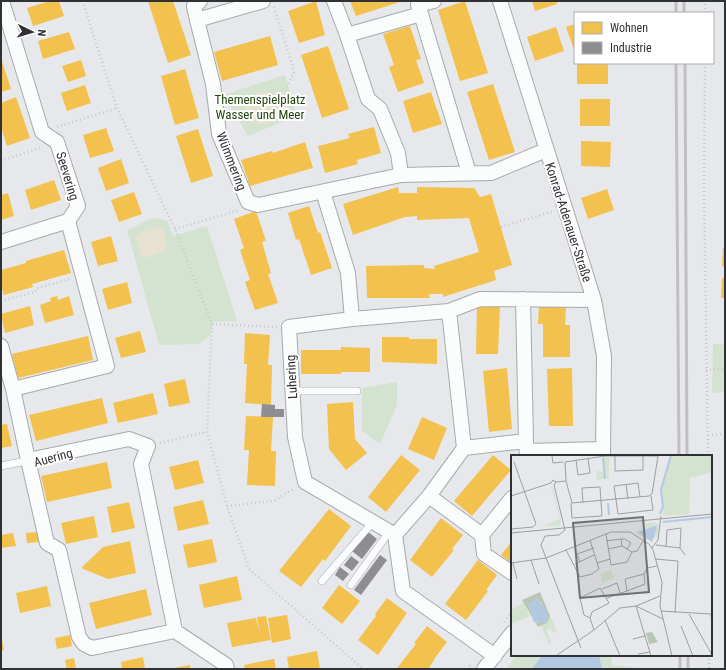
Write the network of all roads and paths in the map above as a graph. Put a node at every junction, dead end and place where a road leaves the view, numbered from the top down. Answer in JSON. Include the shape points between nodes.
{"nodes":[{"id":1,"x":2,"y":1,"type":"edge"},
{"id":2,"x":83,"y":1,"type":"edge"},
{"id":3,"x":200,"y":1,"type":"edge"},
{"id":4,"x":264,"y":1,"type":"edge"},
{"id":5,"x":272,"y":1,"type":"edge"},
{"id":6,"x":334,"y":1,"type":"edge"},
{"id":7,"x":434,"y":1,"type":"edge"},
{"id":8,"x":500,"y":1,"type":"edge"},
{"id":9,"x":705,"y":1,"type":"edge"},
{"id":10,"x":228,"y":6,"type":"edge"},
{"id":11,"x":705,"y":12,"type":"edge"},
{"id":12,"x":421,"y":14,"type":"junction"},
{"id":13,"x":197,"y":20,"type":"junction"},
{"id":14,"x":347,"y":36,"type":"junction"},
{"id":15,"x":705,"y":64,"type":"edge"},
{"id":16,"x":286,"y":87,"type":"dead end"},
{"id":17,"x":117,"y":108,"type":"junction"},
{"id":18,"x":42,"y":132,"type":"junction"},
{"id":19,"x":57,"y":142,"type":"junction"},
{"id":20,"x":546,"y":150,"type":"junction"},
{"id":21,"x":1,"y":161,"type":"edge"},
{"id":22,"x":469,"y":173,"type":"junction"},
{"id":23,"x":401,"y":175,"type":"junction"},
{"id":24,"x":323,"y":192,"type":"junction"},
{"id":25,"x":552,"y":204,"type":"dead end"},
{"id":26,"x":258,"y":205,"type":"junction"},
{"id":27,"x":554,"y":211,"type":"junction"},
{"id":28,"x":556,"y":218,"type":"dead end"},
{"id":29,"x":68,"y":221,"type":"junction"},
{"id":30,"x":501,"y":227,"type":"dead end"},
{"id":31,"x":175,"y":229,"type":"junction"},
{"id":32,"x":1,"y":242,"type":"edge"},
{"id":33,"x":83,"y":276,"type":"junction"},
{"id":34,"x":523,"y":299,"type":"junction"},
{"id":35,"x":594,"y":300,"type":"junction"},
{"id":36,"x":1,"y":301,"type":"edge"},
{"id":37,"x":449,"y":311,"type":"junction"},
{"id":38,"x":352,"y":319,"type":"junction"},
{"id":39,"x":212,"y":324,"type":"junction"},
{"id":40,"x":289,"y":327,"type":"junction"},
{"id":41,"x":1,"y":346,"type":"edge"},
{"id":42,"x":725,"y":369,"type":"edge"},
{"id":43,"x":706,"y":370,"type":"junction"},
{"id":44,"x":13,"y":389,"type":"junction"},
{"id":45,"x":292,"y":391,"type":"junction"},
{"id":46,"x":357,"y":391,"type":"dead end"},
{"id":47,"x":207,"y":432,"type":"junction"},
{"id":48,"x":725,"y":434,"type":"edge"},
{"id":49,"x":708,"y":435,"type":"junction"},
{"id":50,"x":148,"y":446,"type":"junction"},
{"id":51,"x":464,"y":448,"type":"junction"},
{"id":52,"x":526,"y":450,"type":"edge"},
{"id":53,"x":603,"y":453,"type":"edge"},
{"id":54,"x":708,"y":455,"type":"edge"},
{"id":55,"x":24,"y":461,"type":"junction"},
{"id":56,"x":1,"y":466,"type":"edge"},
{"id":57,"x":305,"y":482,"type":"junction"},
{"id":58,"x":429,"y":496,"type":"junction"},
{"id":59,"x":511,"y":499,"type":"edge"},
{"id":60,"x":227,"y":506,"type":"junction"},
{"id":61,"x":372,"y":523,"type":"junction"},
{"id":62,"x":392,"y":534,"type":"junction"},
{"id":63,"x":482,"y":535,"type":"junction"},
{"id":64,"x":511,"y":572,"type":"edge"},
{"id":65,"x":322,"y":581,"type":"dead end"},
{"id":66,"x":351,"y":585,"type":"dead end"},
{"id":67,"x":175,"y":631,"type":"junction"},
{"id":68,"x":511,"y":634,"type":"edge"},
{"id":69,"x":495,"y":656,"type":"junction"},
{"id":70,"x":709,"y":656,"type":"edge"},
{"id":71,"x":227,"y":669,"type":"edge"},
{"id":72,"x":363,"y":669,"type":"edge"},
{"id":73,"x":484,"y":669,"type":"edge"},
{"id":74,"x":709,"y":669,"type":"edge"}],
"edges":[{"from":1,"to":18,"type":"street"},
{"from":2,"to":17,"type":"path"},
{"from":3,"to":13,"type":"street","name":"Wümmering","via":[[194,6]]},
{"from":4,"to":10,"type":"street"},
{"from":5,"to":16,"type":"path","via":[[294,73]]},
{"from":6,"to":14,"type":"street"},
{"from":7,"to":12,"type":"street","via":[[418,5]]},
{"from":8,"to":20,"type":"street","name":"Konrad-Adenauer-Straße"},
{"from":9,"to":11,"type":"path"},
{"from":10,"to":13,"type":"street"},
{"from":12,"to":14,"type":"street"},
{"from":12,"to":22,"type":"street"},
{"from":13,"to":26,"type":"street","name":"Wümmering","via":[[213,84],[219,134],[248,202]]},
{"from":14,"to":23,"type":"street","via":[[368,99],[380,109],[398,153]]},
{"from":15,"to":43,"type":"path"},
{"from":17,"to":18,"type":"path"},
{"from":17,"to":31,"type":"path"},
{"from":18,"to":19,"type":"street","name":"Seevering"},
{"from":19,"to":21,"type":"path"},
{"from":19,"to":29,"type":"street","name":"Seevering","via":[[78,206]]},
{"from":20,"to":22,"type":"street","via":[[491,173]]},
{"from":20,"to":35,"type":"street","name":"Konrad-Adenauer-Straße"},
{"from":22,"to":23,"type":"street"},
{"from":23,"to":24,"type":"street"},
{"from":24,"to":26,"type":"street"},
{"from":24,"to":38,"type":"street","via":[[348,273]]},
{"from":25,"to":27,"type":"path"},
{"from":26,"to":31,"type":"path"},
{"from":27,"to":28,"type":"path"},
{"from":27,"to":30,"type":"path"},
{"from":29,"to":32,"type":"street","name":"Seevering"},
{"from":29,"to":33,"type":"street"},
{"from":31,"to":39,"type":"path"},
{"from":33,"to":36,"type":"path"},
{"from":33,"to":44,"type":"street","via":[[107,366]]},
{"from":34,"to":35,"type":"street"},
{"from":34,"to":37,"type":"street","via":[[480,299]]},
{"from":34,"to":52,"type":"street"},
{"from":35,"to":53,"type":"street","name":"Konrad-Adenauer-Straße","via":[[604,356]]},
{"from":37,"to":38,"type":"street"},
{"from":37,"to":51,"type":"street"},
{"from":38,"to":40,"type":"street"},
{"from":39,"to":40,"type":"path"},
{"from":39,"to":47,"type":"path"},
{"from":40,"to":45,"type":"street","name":"Luhering"},
{"from":41,"to":44,"type":"street"},
{"from":42,"to":43,"type":"path"},
{"from":43,"to":49,"type":"path"},
{"from":44,"to":55,"type":"street"},
{"from":45,"to":46,"type":"lane"},
{"from":45,"to":57,"type":"street","name":"Luhering","via":[[294,437]]},
{"from":47,"to":50,"type":"path"},
{"from":47,"to":60,"type":"path"},
{"from":48,"to":49,"type":"path"},
{"from":49,"to":54,"type":"path"},
{"from":50,"to":55,"type":"street","name":"Auering","via":[[129,439]]},
{"from":50,"to":67,"type":"street","via":[[141,464]]},
{"from":51,"to":52,"type":"street"},
{"from":51,"to":58,"type":"street"},
{"from":52,"to":53,"type":"street","name":"Konrad-Adenauer-Straße"},
{"from":55,"to":56,"type":"lane"},
{"from":55,"to":67,"type":"street","name":"Auering","via":[[47,543],[59,550],[79,637],[84,644],[92,648]]},
{"from":57,"to":60,"type":"path","via":[[274,501]]},
{"from":57,"to":61,"type":"street"},
{"from":58,"to":62,"type":"street"},
{"from":58,"to":63,"type":"street"},
{"from":59,"to":63,"type":"street"},
{"from":60,"to":72,"type":"path","via":[[249,569]]},
{"from":61,"to":62,"type":"street"},
{"from":61,"to":65,"type":"lane"},
{"from":62,"to":66,"type":"lane"},
{"from":62,"to":69,"type":"street","via":[[402,591]]},
{"from":63,"to":64,"type":"street","via":[[484,554]]},
{"from":67,"to":71,"type":"street","via":[[226,665]]},
{"from":68,"to":69,"type":"street"},
{"from":69,"to":73,"type":"street"},
{"from":70,"to":74,"type":"path"}]}
